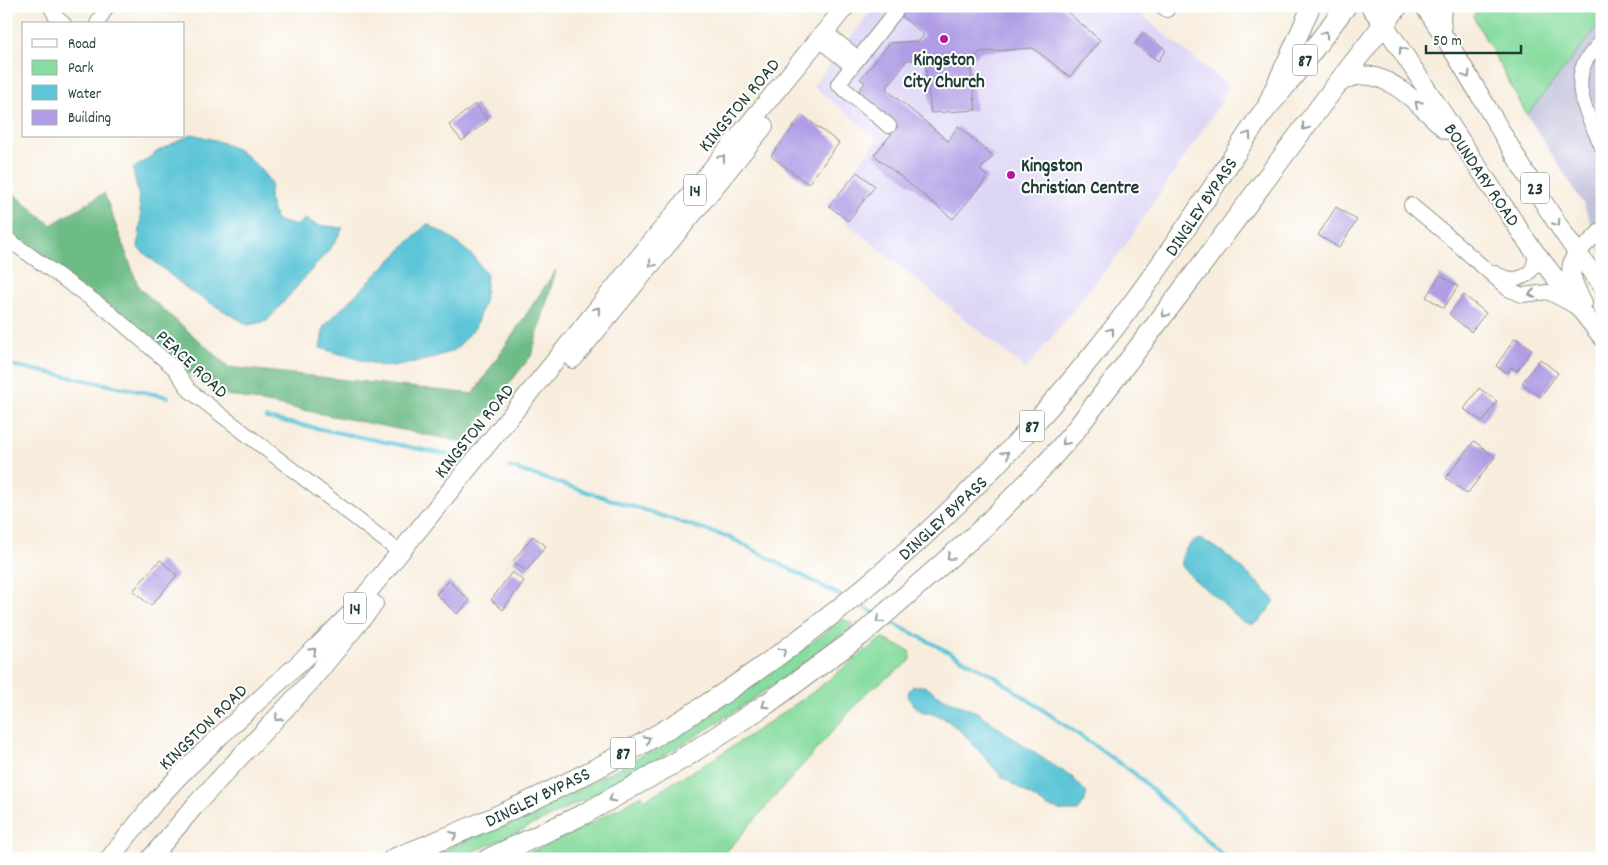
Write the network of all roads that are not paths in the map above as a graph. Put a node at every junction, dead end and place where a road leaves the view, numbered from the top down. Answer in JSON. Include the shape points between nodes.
{"nodes":[{"id":1,"x":50,"y":6,"type":"edge"},
{"id":2,"x":107,"y":6,"type":"edge"},
{"id":3,"x":846,"y":6,"type":"edge"},
{"id":4,"x":860,"y":6,"type":"edge"},
{"id":5,"x":900,"y":6,"type":"edge"},
{"id":6,"x":1311,"y":6,"type":"edge"},
{"id":7,"x":1346,"y":6,"type":"edge"},
{"id":8,"x":1371,"y":6,"type":"edge"},
{"id":9,"x":1398,"y":6,"type":"edge"},
{"id":10,"x":1424,"y":6,"type":"edge"},
{"id":11,"x":1444,"y":6,"type":"edge"},
{"id":12,"x":62,"y":22,"type":"edge"},
{"id":13,"x":98,"y":22,"type":"edge"},
{"id":14,"x":1384,"y":24,"type":"junction"},
{"id":15,"x":1442,"y":34,"type":"junction"},
{"id":16,"x":826,"y":40,"type":"junction"},
{"id":17,"x":1602,"y":40,"type":"edge"},
{"id":18,"x":1602,"y":44,"type":"edge"},
{"id":19,"x":1588,"y":57,"type":"junction"},
{"id":20,"x":855,"y":62,"type":"junction"},
{"id":21,"x":1334,"y":88,"type":"junction"},
{"id":22,"x":1262,"y":114,"type":"junction"},
{"id":23,"x":889,"y":126,"type":"dead end"},
{"id":24,"x":1602,"y":147,"type":"edge"},
{"id":25,"x":1466,"y":149,"type":"junction"},
{"id":26,"x":1411,"y":205,"type":"dead end"},
{"id":27,"x":1602,"y":229,"type":"edge"},
{"id":28,"x":6,"y":238,"type":"edge"},
{"id":29,"x":1535,"y":253,"type":"junction"},
{"id":30,"x":1578,"y":253,"type":"junction"},
{"id":31,"x":1484,"y":266,"type":"junction"},
{"id":32,"x":1602,"y":286,"type":"edge"},
{"id":33,"x":1577,"y":307,"type":"junction"},
{"id":34,"x":1601,"y":336,"type":"edge"},
{"id":35,"x":405,"y":556,"type":"junction"},
{"id":36,"x":311,"y":681,"type":"junction"},
{"id":37,"x":180,"y":775,"type":"junction"},
{"id":38,"x":168,"y":838,"type":"junction"},
{"id":39,"x":109,"y":859,"type":"edge"},
{"id":40,"x":150,"y":859,"type":"edge"},
{"id":41,"x":159,"y":859,"type":"edge"},
{"id":42,"x":393,"y":859,"type":"edge"},
{"id":43,"x":488,"y":859,"type":"edge"}],
"edges":[{"from":1,"to":12,"type":"street"},
{"from":2,"to":13,"type":"street"},
{"from":3,"to":16,"type":"main road","name":"KINGSTON ROAD","number":"14"},
{"from":4,"to":16,"type":"main road","name":"KINGSTON ROAD","number":"14"},
{"from":5,"to":20,"type":"street"},
{"from":6,"to":22,"type":"main road"},
{"from":22,"to":7,"type":"highway","name":"DINGLEY BYPASS","number":"87","one_way":true},
{"from":8,"to":14,"type":"highway","name":"BOUNDARY ROAD","number":"23"},
{"from":9,"to":14,"type":"highway","name":"DINGLEY BYPASS","number":"87"},
{"from":10,"to":15,"type":"main road","name":"BOUNDARY ROAD","number":"23"},
{"from":11,"to":15,"type":"main road"},
{"from":14,"to":21,"type":"highway","name":"DINGLEY BYPASS","number":"87"},
{"from":25,"to":14,"type":"main road","name":"BOUNDARY ROAD","number":"23","one_way":true},
{"from":15,"to":30,"type":"main road","name":"BOUNDARY ROAD","number":"23","one_way":true,"via":[[1540,197]]},
{"from":16,"to":20,"type":"street"},
{"from":16,"to":35,"type":"main road","name":"KINGSTON ROAD","number":"14","via":[[683,226]]},
{"from":17,"to":19,"type":"street"},
{"from":18,"to":19,"type":"street"},
{"from":19,"to":24,"type":"street","via":[[1580,76],[1580,88]]},
{"from":20,"to":23,"type":"street","via":[[838,84]]},
{"from":25,"to":21,"type":"main road","one_way":true,"via":[[1408,94],[1386,81],[1372,76],[1356,76]]},
{"from":21,"to":43,"type":"highway","name":"DINGLEY BYPASS","number":"87","one_way":true,"via":[[1074,432],[982,529],[861,635],[768,703],[682,759],[584,814]]},
{"from":42,"to":22,"type":"highway","name":"DINGLEY BYPASS","number":"87","one_way":true,"via":[[472,828],[603,764],[681,720],[774,657],[869,584],[981,482],[1097,350],[1172,248]]},
{"from":25,"to":29,"type":"main road","name":"BOUNDARY ROAD","number":"23"},
{"from":26,"to":31,"type":"street"},
{"from":27,"to":30,"type":"street"},
{"from":28,"to":35,"type":"street","name":"PEACE ROAD","via":[[108,311],[174,368],[190,391]]},
{"from":29,"to":31,"type":"street","via":[[1532,267],[1519,279],[1504,278]]},
{"from":29,"to":33,"type":"main road","name":"BOUNDARY ROAD","number":"23"},
{"from":30,"to":32,"type":"main road","name":"BOUNDARY ROAD","number":"23"},
{"from":30,"to":34,"type":"main road","via":[[1571,266],[1572,277]]},
{"from":33,"to":31,"type":"street","one_way":true,"via":[[1548,292],[1515,293]]},
{"from":33,"to":34,"type":"main road","name":"BOUNDARY ROAD","number":"23"},
{"from":35,"to":36,"type":"main road","name":"KINGSTON ROAD","number":"14"},
{"from":37,"to":35,"type":"main road","name":"KINGSTON ROAD","number":"14","one_way":true,"via":[[318,646]]},
{"from":36,"to":37,"type":"main road","via":[[300,678],[227,743]]},
{"from":36,"to":38,"type":"main road","name":"KINGSTON ROAD","number":"14","one_way":true,"via":[[202,796]]},
{"from":37,"to":39,"type":"main road","name":"KINGSTON ROAD","number":"14"},
{"from":38,"to":40,"type":"main road","name":"KINGSTON ROAD","number":"14"},
{"from":38,"to":41,"type":"main road"}]}
